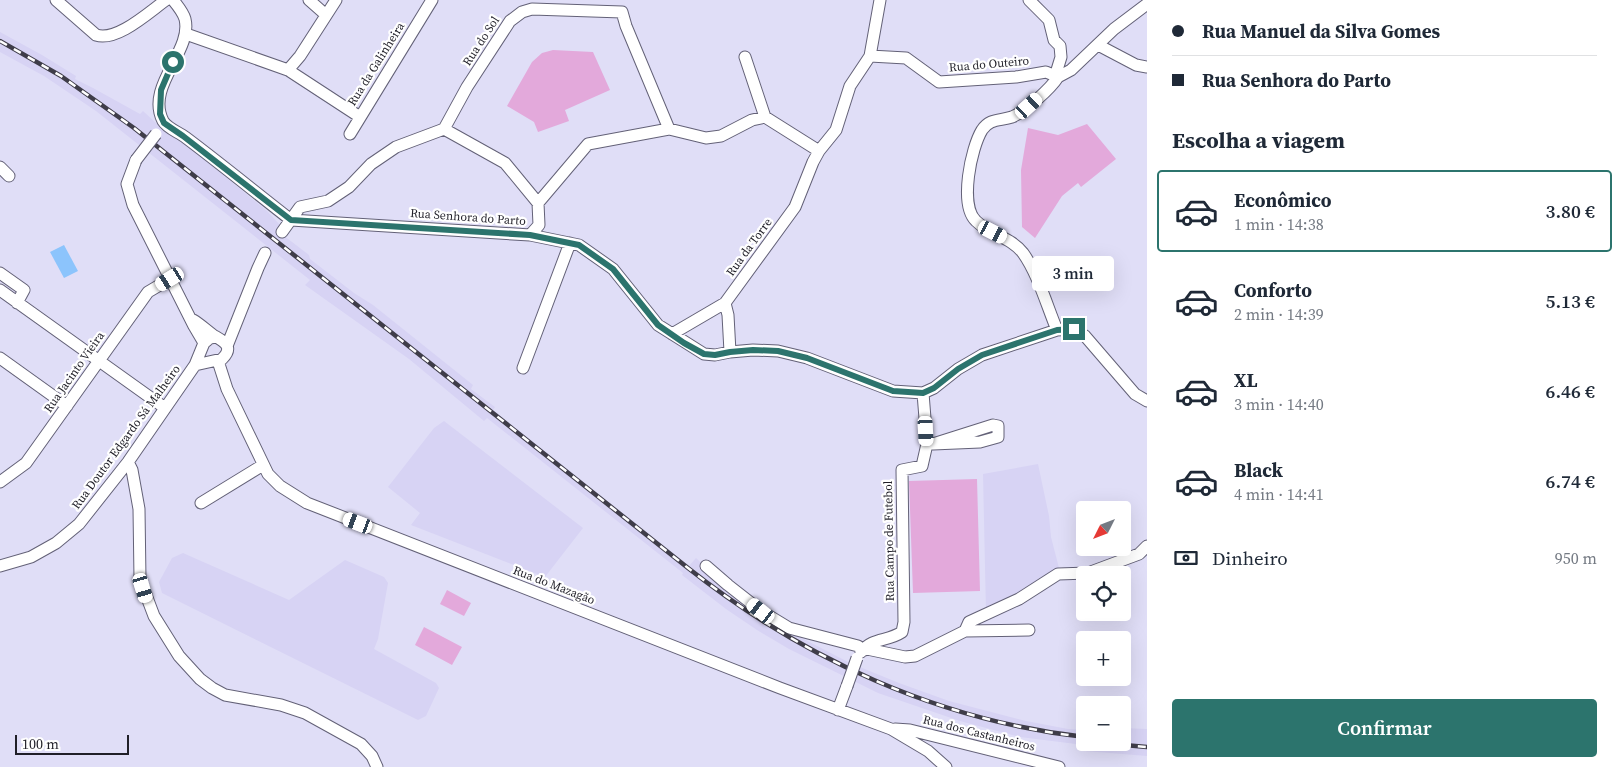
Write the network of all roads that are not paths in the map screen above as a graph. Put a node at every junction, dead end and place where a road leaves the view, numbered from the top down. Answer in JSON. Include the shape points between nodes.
{"nodes":[{"id":1,"x":56,"y":0,"type":"edge"},
{"id":2,"x":166,"y":0,"type":"edge"},
{"id":3,"x":173,"y":0,"type":"edge"},
{"id":4,"x":309,"y":0,"type":"edge"},
{"id":5,"x":336,"y":0,"type":"edge"},
{"id":6,"x":432,"y":0,"type":"edge"},
{"id":7,"x":624,"y":0,"type":"edge"},
{"id":8,"x":880,"y":0,"type":"edge"},
{"id":9,"x":1030,"y":0,"type":"edge"},
{"id":10,"x":1147,"y":4,"type":"edge"},
{"id":11,"x":622,"y":12,"type":"junction"},
{"id":12,"x":326,"y":15,"type":"junction"},
{"id":13,"x":186,"y":34,"type":"junction"},
{"id":14,"x":1098,"y":45,"type":"junction"},
{"id":15,"x":870,"y":56,"type":"junction"},
{"id":16,"x":745,"y":57,"type":"dead end"},
{"id":17,"x":1147,"y":67,"type":"edge"},
{"id":18,"x":288,"y":70,"type":"junction"},
{"id":19,"x":1058,"y":77,"type":"junction"},
{"id":20,"x":360,"y":117,"type":"junction"},
{"id":21,"x":766,"y":117,"type":"junction"},
{"id":22,"x":164,"y":123,"type":"junction"},
{"id":23,"x":444,"y":129,"type":"junction"},
{"id":24,"x":669,"y":129,"type":"junction"},
{"id":25,"x":350,"y":134,"type":"dead end"},
{"id":26,"x":819,"y":151,"type":"junction"},
{"id":27,"x":0,"y":167,"type":"edge"},
{"id":28,"x":9,"y":176,"type":"dead end"},
{"id":29,"x":538,"y":203,"type":"junction"},
{"id":30,"x":291,"y":220,"type":"junction"},
{"id":31,"x":540,"y":225,"type":"junction"},
{"id":32,"x":282,"y":232,"type":"dead end"},
{"id":33,"x":530,"y":235,"type":"junction"},
{"id":34,"x":567,"y":242,"type":"junction"},
{"id":35,"x":265,"y":253,"type":"dead end"},
{"id":36,"x":0,"y":273,"type":"edge"},
{"id":37,"x":170,"y":279,"type":"junction"},
{"id":38,"x":0,"y":290,"type":"edge"},
{"id":39,"x":17,"y":302,"type":"junction"},
{"id":40,"x":725,"y":302,"type":"junction"},
{"id":41,"x":191,"y":319,"type":"junction"},
{"id":42,"x":1057,"y":330,"type":"junction"},
{"id":43,"x":672,"y":334,"type":"junction"},
{"id":44,"x":216,"y":337,"type":"junction"},
{"id":45,"x":204,"y":346,"type":"junction"},
{"id":46,"x":227,"y":346,"type":"junction"},
{"id":47,"x":730,"y":352,"type":"junction"},
{"id":48,"x":0,"y":358,"type":"edge"},
{"id":49,"x":99,"y":361,"type":"junction"},
{"id":50,"x":215,"y":361,"type":"junction"},
{"id":51,"x":195,"y":365,"type":"junction"},
{"id":52,"x":523,"y":368,"type":"dead end"},
{"id":53,"x":923,"y":393,"type":"junction"},
{"id":54,"x":1147,"y":401,"type":"edge"},
{"id":55,"x":67,"y":406,"type":"junction"},
{"id":56,"x":165,"y":408,"type":"junction"},
{"id":57,"x":930,"y":444,"type":"junction"},
{"id":58,"x":128,"y":462,"type":"junction"},
{"id":59,"x":263,"y":465,"type":"junction"},
{"id":60,"x":0,"y":482,"type":"edge"},
{"id":61,"x":201,"y":503,"type":"dead end"},
{"id":62,"x":1147,"y":546,"type":"edge"},
{"id":63,"x":0,"y":566,"type":"edge"},
{"id":64,"x":706,"y":566,"type":"dead end"},
{"id":65,"x":1029,"y":630,"type":"dead end"},
{"id":66,"x":965,"y":631,"type":"junction"},
{"id":67,"x":860,"y":654,"type":"junction"},
{"id":68,"x":838,"y":710,"type":"junction"},
{"id":69,"x":891,"y":729,"type":"junction"},
{"id":70,"x":377,"y":767,"type":"edge"},
{"id":71,"x":946,"y":767,"type":"edge"},
{"id":72,"x":1060,"y":767,"type":"edge"}],
"edges":[{"from":1,"to":2,"type":"street","via":[[96,35],[103,37],[122,31]]},
{"from":3,"to":13,"type":"street","via":[[185,20]]},
{"from":4,"to":12,"type":"street"},
{"from":5,"to":12,"type":"street"},
{"from":6,"to":20,"type":"street","name":"Rua da Galinheira"},
{"from":7,"to":11,"type":"street"},
{"from":8,"to":15,"type":"street"},
{"from":9,"to":19,"type":"street","via":[[1049,20],[1054,40],[1060,46]]},
{"from":10,"to":14,"type":"street"},
{"from":11,"to":23,"type":"street","name":"Rua do Sol","via":[[532,9],[522,12],[510,21]]},
{"from":11,"to":24,"type":"street"},
{"from":12,"to":18,"type":"street"},
{"from":13,"to":18,"type":"street","name":"Rua da Galinheira"},
{"from":13,"to":22,"type":"street","via":[[161,90],[160,108]]},
{"from":14,"to":17,"type":"street","via":[[1136,65]]},
{"from":14,"to":19,"type":"street","via":[[1071,70]]},
{"from":15,"to":19,"type":"street","name":"Rua do Outeiro","via":[[906,58],[939,82],[1046,72]]},
{"from":15,"to":26,"type":"street","name":"Rua da Torre","via":[[850,86],[836,130]]},
{"from":16,"to":21,"type":"street"},
{"from":18,"to":20,"type":"street","name":"Rua da Galinheira"},
{"from":19,"to":42,"type":"street","via":[[1013,117],[988,123],[971,158],[967,177],[975,220],[1014,243],[1022,253]]},
{"from":20,"to":25,"type":"street","name":"Rua da Galinheira"},
{"from":21,"to":24,"type":"street","via":[[752,120],[721,136],[706,138]]},
{"from":21,"to":26,"type":"street"},
{"from":22,"to":30,"type":"street"},
{"from":22,"to":37,"type":"street","bridge":true,"via":[[136,160],[127,184],[133,205]]},
{"from":23,"to":29,"type":"street","via":[[506,163]]},
{"from":23,"to":30,"type":"street","via":[[396,146],[371,164],[349,187],[328,201],[300,207]]},
{"from":24,"to":29,"type":"street","via":[[588,144]]},
{"from":26,"to":40,"type":"street","name":"Rua da Torre","via":[[795,207]]},
{"from":27,"to":28,"type":"street"},
{"from":29,"to":31,"type":"street"},
{"from":30,"to":32,"type":"street"},
{"from":30,"to":33,"type":"street","name":"Rua Senhora do Parto"},
{"from":31,"to":33,"type":"street"},
{"from":31,"to":34,"type":"street"},
{"from":33,"to":34,"type":"street","name":"Rua Senhora do Parto"},
{"from":34,"to":43,"type":"street","name":"Rua Senhora do Parto","via":[[579,245],[613,269],[658,325]]},
{"from":34,"to":52,"type":"street"},
{"from":35,"to":46,"type":"street"},
{"from":36,"to":39,"type":"street","via":[[24,290]]},
{"from":37,"to":41,"type":"street"},
{"from":37,"to":49,"type":"street","name":"Rua Jacinto Vieira","via":[[148,292]]},
{"from":38,"to":39,"type":"street"},
{"from":39,"to":49,"type":"street"},
{"from":40,"to":43,"type":"street","name":"Rua da Torre"},
{"from":40,"to":47,"type":"street"},
{"from":41,"to":44,"type":"street"},
{"from":41,"to":45,"type":"street"},
{"from":42,"to":53,"type":"street","via":[[982,355]]},
{"from":42,"to":54,"type":"street","via":[[1074,329],[1085,336],[1136,394]]},
{"from":43,"to":47,"type":"street","name":"Rua Senhora do Parto","via":[[704,354]]},
{"from":44,"to":45,"type":"street","via":[[210,338]]},
{"from":44,"to":46,"type":"street"},
{"from":45,"to":50,"type":"street","via":[[206,356]]},
{"from":45,"to":51,"type":"street","name":"Rua Doutor Edgardo Sá Malheiro"},
{"from":46,"to":50,"type":"street","via":[[224,357]]},
{"from":47,"to":53,"type":"street","name":"Rua Senhora do Parto","via":[[778,351],[807,358],[893,391]]},
{"from":48,"to":55,"type":"street"},
{"from":49,"to":55,"type":"street","name":"Rua Jacinto Vieira"},
{"from":49,"to":56,"type":"street"},
{"from":50,"to":51,"type":"street","name":"Rua Doutor Edgardo Sá Malheiro"},
{"from":50,"to":59,"type":"street","name":"Rua do Mazagão"},
{"from":51,"to":56,"type":"street","name":"Rua Doutor Edgardo Sá Malheiro"},
{"from":53,"to":57,"type":"street","name":"Rua Campo de Futebol"},
{"from":55,"to":60,"type":"street","name":"Rua Jacinto Vieira","via":[[26,463]]},
{"from":56,"to":58,"type":"street","name":"Rua Doutor Edgardo Sá Malheiro"},
{"from":57,"to":57,"type":"street","via":[[980,442],[998,437],[999,430],[993,425]]},
{"from":57,"to":67,"type":"street","name":"Rua Campo de Futebol","via":[[922,466],[902,470],[902,632],[868,644]]},
{"from":58,"to":63,"type":"street","name":"Rua Doutor Edgardo Sá Malheiro","via":[[79,524],[56,543],[31,557]]},
{"from":58,"to":70,"type":"street","via":[[140,509],[140,579],[154,616],[179,656],[200,680],[225,695],[281,705],[305,713],[361,744]]},
{"from":59,"to":61,"type":"street"},
{"from":59,"to":68,"type":"street","name":"Rua do Mazagão","via":[[280,486],[307,503]]},
{"from":62,"to":66,"type":"street","via":[[1139,554],[1088,573],[1058,574],[1019,599],[969,622]]},
{"from":64,"to":67,"type":"street","via":[[761,611],[789,628],[858,646]]},
{"from":65,"to":66,"type":"street"},
{"from":66,"to":67,"type":"street","via":[[915,656],[905,658],[867,649]]},
{"from":67,"to":68,"type":"street","bridge":true},
{"from":68,"to":69,"type":"street","name":"Rua do Mazagão"},
{"from":69,"to":71,"type":"street","name":"Rua do Mazagão","via":[[928,751]]},
{"from":69,"to":72,"type":"street","name":"Rua dos Castanheiros","via":[[910,730]]}]}
